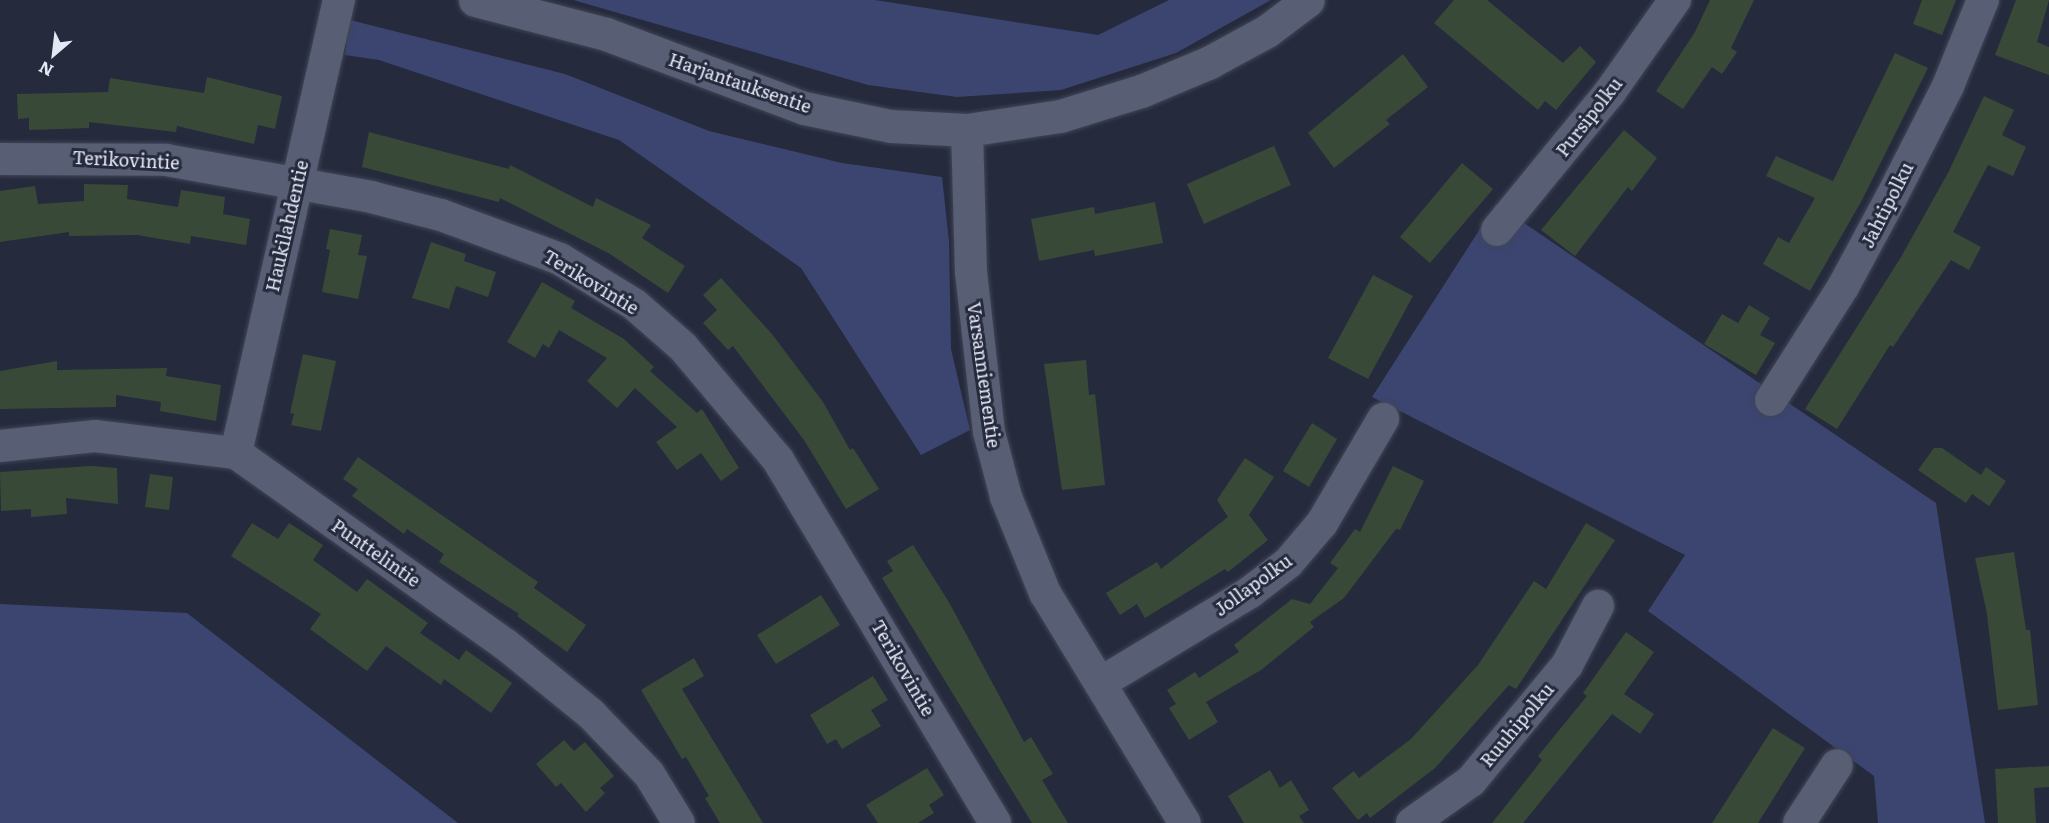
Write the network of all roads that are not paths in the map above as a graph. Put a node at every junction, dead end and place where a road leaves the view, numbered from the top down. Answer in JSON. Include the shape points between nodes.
{"nodes":[{"id":1,"x":339,"y":0,"type":"edge"},
{"id":2,"x":475,"y":0,"type":"edge"},
{"id":3,"x":1308,"y":0,"type":"edge"},
{"id":4,"x":1676,"y":0,"type":"edge"},
{"id":5,"x":1983,"y":0,"type":"edge"},
{"id":6,"x":967,"y":130,"type":"junction"},
{"id":7,"x":0,"y":159,"type":"edge"},
{"id":8,"x":298,"y":182,"type":"junction"},
{"id":9,"x":1497,"y":230,"type":"dead end"},
{"id":10,"x":1771,"y":400,"type":"dead end"},
{"id":11,"x":1383,"y":418,"type":"dead end"},
{"id":12,"x":0,"y":446,"type":"edge"},
{"id":13,"x":236,"y":453,"type":"junction"},
{"id":14,"x":1598,"y":606,"type":"dead end"},
{"id":15,"x":1102,"y":682,"type":"junction"},
{"id":16,"x":1837,"y":765,"type":"dead end"},
{"id":17,"x":680,"y":823,"type":"edge"},
{"id":18,"x":996,"y":823,"type":"edge"},
{"id":19,"x":1185,"y":823,"type":"edge"},
{"id":20,"x":1412,"y":823,"type":"edge"},
{"id":21,"x":1799,"y":823,"type":"edge"}],
"edges":[{"from":1,"to":8,"type":"street","name":"Haukilahdentie"},
{"from":2,"to":6,"type":"street","name":"Harjantauksentie","via":[[606,34],[804,108],[891,126]]},
{"from":3,"to":6,"type":"street","name":"Harjantauksentie","via":[[1267,31],[1208,63],[1141,91],[1060,116]]},
{"from":4,"to":9,"type":"street","name":"Pursipolku","via":[[1610,92]]},
{"from":5,"to":10,"type":"street","name":"Jahtipolku","via":[[1948,86],[1891,198],[1843,287]]},
{"from":6,"to":15,"type":"street","name":"Varsanniementie","via":[[971,272],[989,432],[1006,497],[1045,593]]},
{"from":7,"to":8,"type":"street","name":"Terikovintie","via":[[166,160]]},
{"from":8,"to":13,"type":"street","name":"Haukilahdentie"},
{"from":8,"to":18,"type":"street","name":"Terikovintie","via":[[441,215],[560,259],[635,305],[682,346],[778,460]]},
{"from":11,"to":15,"type":"street","name":"Jollapolku","via":[[1322,523],[1288,563],[1249,593]]},
{"from":12,"to":13,"type":"street","name":"Punttelintie","via":[[95,435]]},
{"from":13,"to":17,"type":"street","name":"Punttelintie","via":[[504,644],[591,714],[650,774]]},
{"from":14,"to":20,"type":"street","name":"Ruuhipolku","via":[[1567,665],[1471,781]]},
{"from":15,"to":19,"type":"street","name":"Varsanniementie"},
{"from":16,"to":21,"type":"street"}]}
